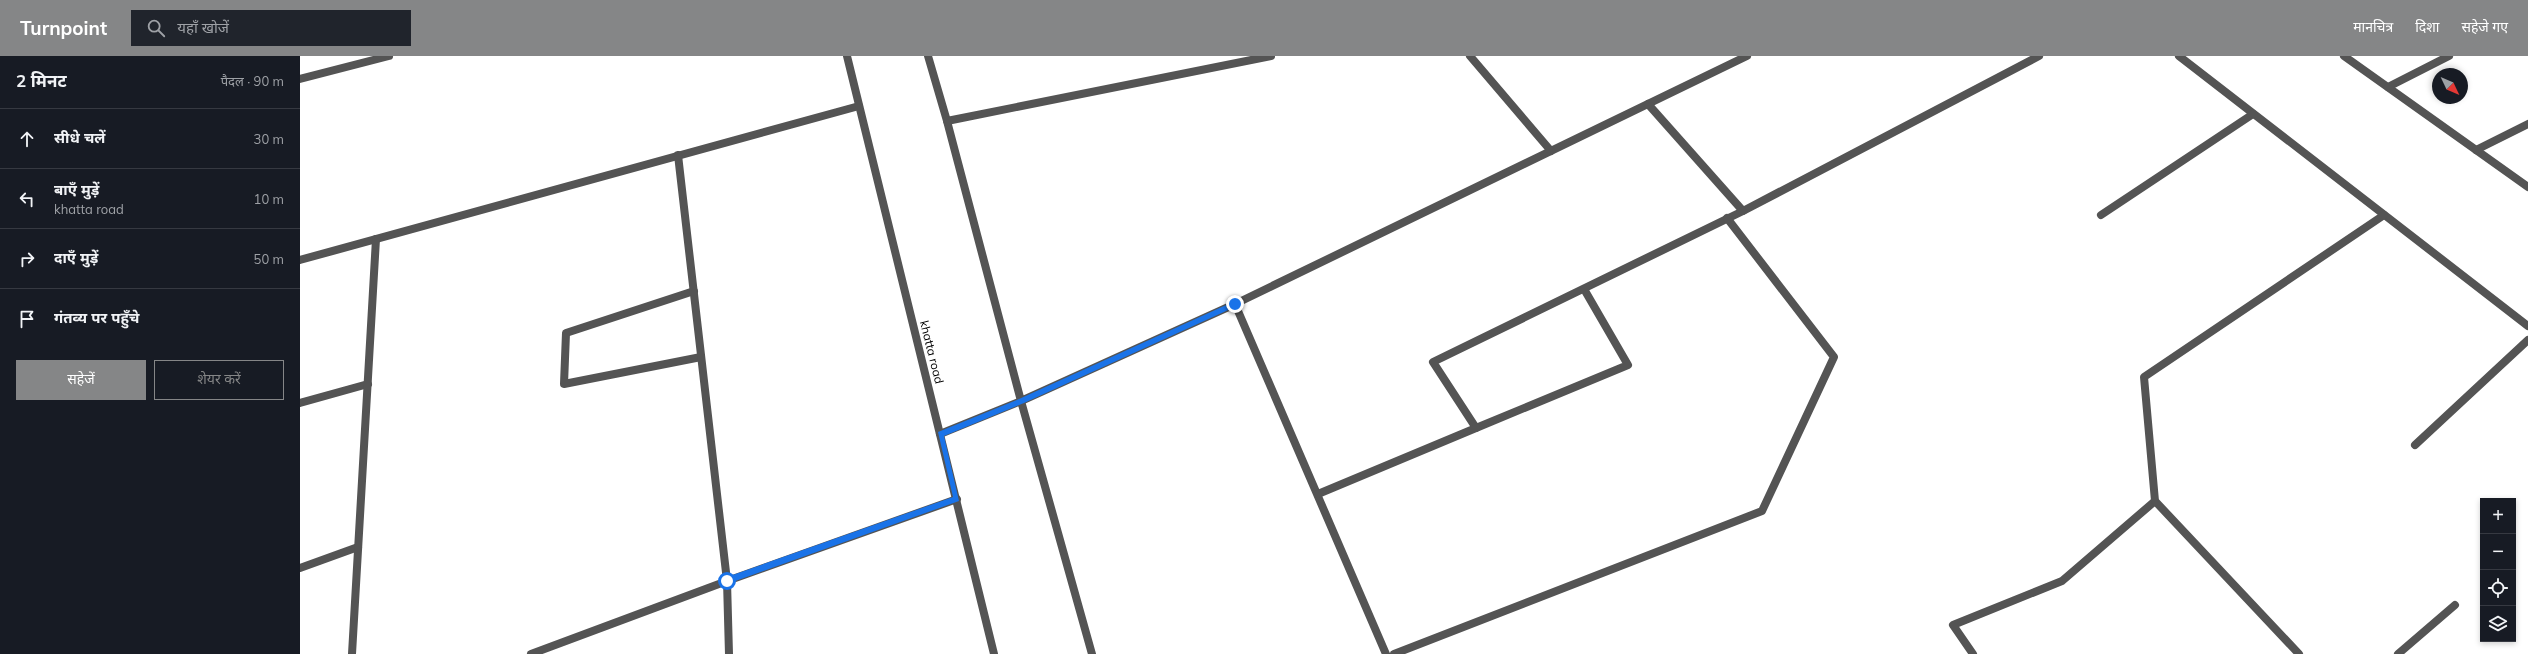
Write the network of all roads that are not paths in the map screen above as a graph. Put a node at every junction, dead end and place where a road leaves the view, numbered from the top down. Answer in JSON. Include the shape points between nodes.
{"nodes":[{"id":1,"x":389,"y":56,"type":"edge"},
{"id":2,"x":847,"y":56,"type":"edge"},
{"id":3,"x":928,"y":56,"type":"edge"},
{"id":4,"x":1271,"y":56,"type":"edge"},
{"id":5,"x":1470,"y":56,"type":"edge"},
{"id":6,"x":1747,"y":56,"type":"edge"},
{"id":7,"x":2039,"y":56,"type":"edge"},
{"id":8,"x":2179,"y":56,"type":"edge"},
{"id":9,"x":2344,"y":56,"type":"edge"},
{"id":10,"x":2449,"y":56,"type":"edge"},
{"id":11,"x":300,"y":79,"type":"edge"},
{"id":12,"x":2388,"y":87,"type":"junction"},
{"id":13,"x":1648,"y":104,"type":"junction"},
{"id":14,"x":860,"y":106,"type":"junction"},
{"id":15,"x":2253,"y":114,"type":"junction"},
{"id":16,"x":947,"y":121,"type":"junction"},
{"id":17,"x":2528,"y":124,"type":"edge"},
{"id":18,"x":2476,"y":150,"type":"junction"},
{"id":19,"x":1551,"y":151,"type":"junction"},
{"id":20,"x":678,"y":155,"type":"junction"},
{"id":21,"x":2528,"y":187,"type":"edge"},
{"id":22,"x":1743,"y":211,"type":"junction"},
{"id":23,"x":2101,"y":215,"type":"dead end"},
{"id":24,"x":2384,"y":215,"type":"junction"},
{"id":25,"x":1728,"y":218,"type":"junction"},
{"id":26,"x":376,"y":239,"type":"junction"},
{"id":27,"x":300,"y":260,"type":"edge"},
{"id":28,"x":1584,"y":288,"type":"junction"},
{"id":29,"x":694,"y":291,"type":"junction"},
{"id":30,"x":1235,"y":304,"type":"junction"},
{"id":31,"x":2528,"y":326,"type":"edge"},
{"id":32,"x":2528,"y":340,"type":"edge"},
{"id":33,"x":701,"y":357,"type":"junction"},
{"id":34,"x":368,"y":384,"type":"junction"},
{"id":35,"x":1021,"y":401,"type":"junction"},
{"id":36,"x":300,"y":403,"type":"edge"},
{"id":37,"x":1476,"y":428,"type":"junction"},
{"id":38,"x":940,"y":434,"type":"junction"},
{"id":39,"x":2415,"y":445,"type":"dead end"},
{"id":40,"x":1318,"y":494,"type":"junction"},
{"id":41,"x":957,"y":499,"type":"junction"},
{"id":42,"x":2154,"y":501,"type":"junction"},
{"id":43,"x":358,"y":547,"type":"junction"},
{"id":44,"x":300,"y":568,"type":"edge"},
{"id":45,"x":727,"y":581,"type":"junction"},
{"id":46,"x":2455,"y":605,"type":"dead end"},
{"id":47,"x":352,"y":654,"type":"edge"},
{"id":48,"x":531,"y":654,"type":"edge"},
{"id":49,"x":729,"y":654,"type":"edge"},
{"id":50,"x":994,"y":654,"type":"edge"},
{"id":51,"x":1092,"y":654,"type":"edge"},
{"id":52,"x":1386,"y":654,"type":"edge"},
{"id":53,"x":1394,"y":654,"type":"edge"},
{"id":54,"x":1973,"y":654,"type":"edge"},
{"id":55,"x":2299,"y":654,"type":"edge"},
{"id":56,"x":2398,"y":654,"type":"edge"}],
"edges":[{"from":1,"to":11,"type":"street"},
{"from":2,"to":14,"type":"street","name":"khatta road"},
{"from":3,"to":16,"type":"street"},
{"from":4,"to":16,"type":"street"},
{"from":5,"to":19,"type":"street"},
{"from":6,"to":13,"type":"street"},
{"from":7,"to":22,"type":"street"},
{"from":8,"to":15,"type":"street"},
{"from":9,"to":12,"type":"street"},
{"from":10,"to":12,"type":"street"},
{"from":12,"to":18,"type":"street"},
{"from":13,"to":19,"type":"street"},
{"from":13,"to":22,"type":"street"},
{"from":14,"to":20,"type":"street"},
{"from":14,"to":38,"type":"street","name":"khatta road"},
{"from":15,"to":23,"type":"street"},
{"from":15,"to":24,"type":"street"},
{"from":16,"to":35,"type":"street"},
{"from":17,"to":18,"type":"street"},
{"from":18,"to":21,"type":"street"},
{"from":19,"to":30,"type":"street"},
{"from":20,"to":26,"type":"street"},
{"from":20,"to":29,"type":"street"},
{"from":22,"to":25,"type":"street"},
{"from":24,"to":31,"type":"street"},
{"from":24,"to":42,"type":"street","via":[[2144,377]]},
{"from":25,"to":28,"type":"street"},
{"from":25,"to":53,"type":"street","via":[[1834,357],[1762,510]]},
{"from":26,"to":27,"type":"street"},
{"from":26,"to":34,"type":"street"},
{"from":28,"to":37,"type":"street","via":[[1433,362]]},
{"from":28,"to":37,"type":"street","via":[[1628,365]]},
{"from":29,"to":33,"type":"street"},
{"from":29,"to":33,"type":"street","via":[[566,333],[564,384]]},
{"from":30,"to":35,"type":"street"},
{"from":30,"to":40,"type":"street"},
{"from":32,"to":39,"type":"street"},
{"from":33,"to":45,"type":"street"},
{"from":34,"to":36,"type":"street"},
{"from":34,"to":43,"type":"street"},
{"from":35,"to":38,"type":"street"},
{"from":35,"to":51,"type":"street"},
{"from":37,"to":40,"type":"street"},
{"from":38,"to":41,"type":"street","name":"khatta road"},
{"from":40,"to":52,"type":"street"},
{"from":41,"to":45,"type":"street"},
{"from":41,"to":50,"type":"street","name":"khatta road"},
{"from":42,"to":54,"type":"street","via":[[2062,581],[1953,625]]},
{"from":42,"to":55,"type":"street"},
{"from":43,"to":44,"type":"street"},
{"from":43,"to":47,"type":"street"},
{"from":45,"to":48,"type":"street"},
{"from":45,"to":49,"type":"street"},
{"from":46,"to":56,"type":"street"}]}
